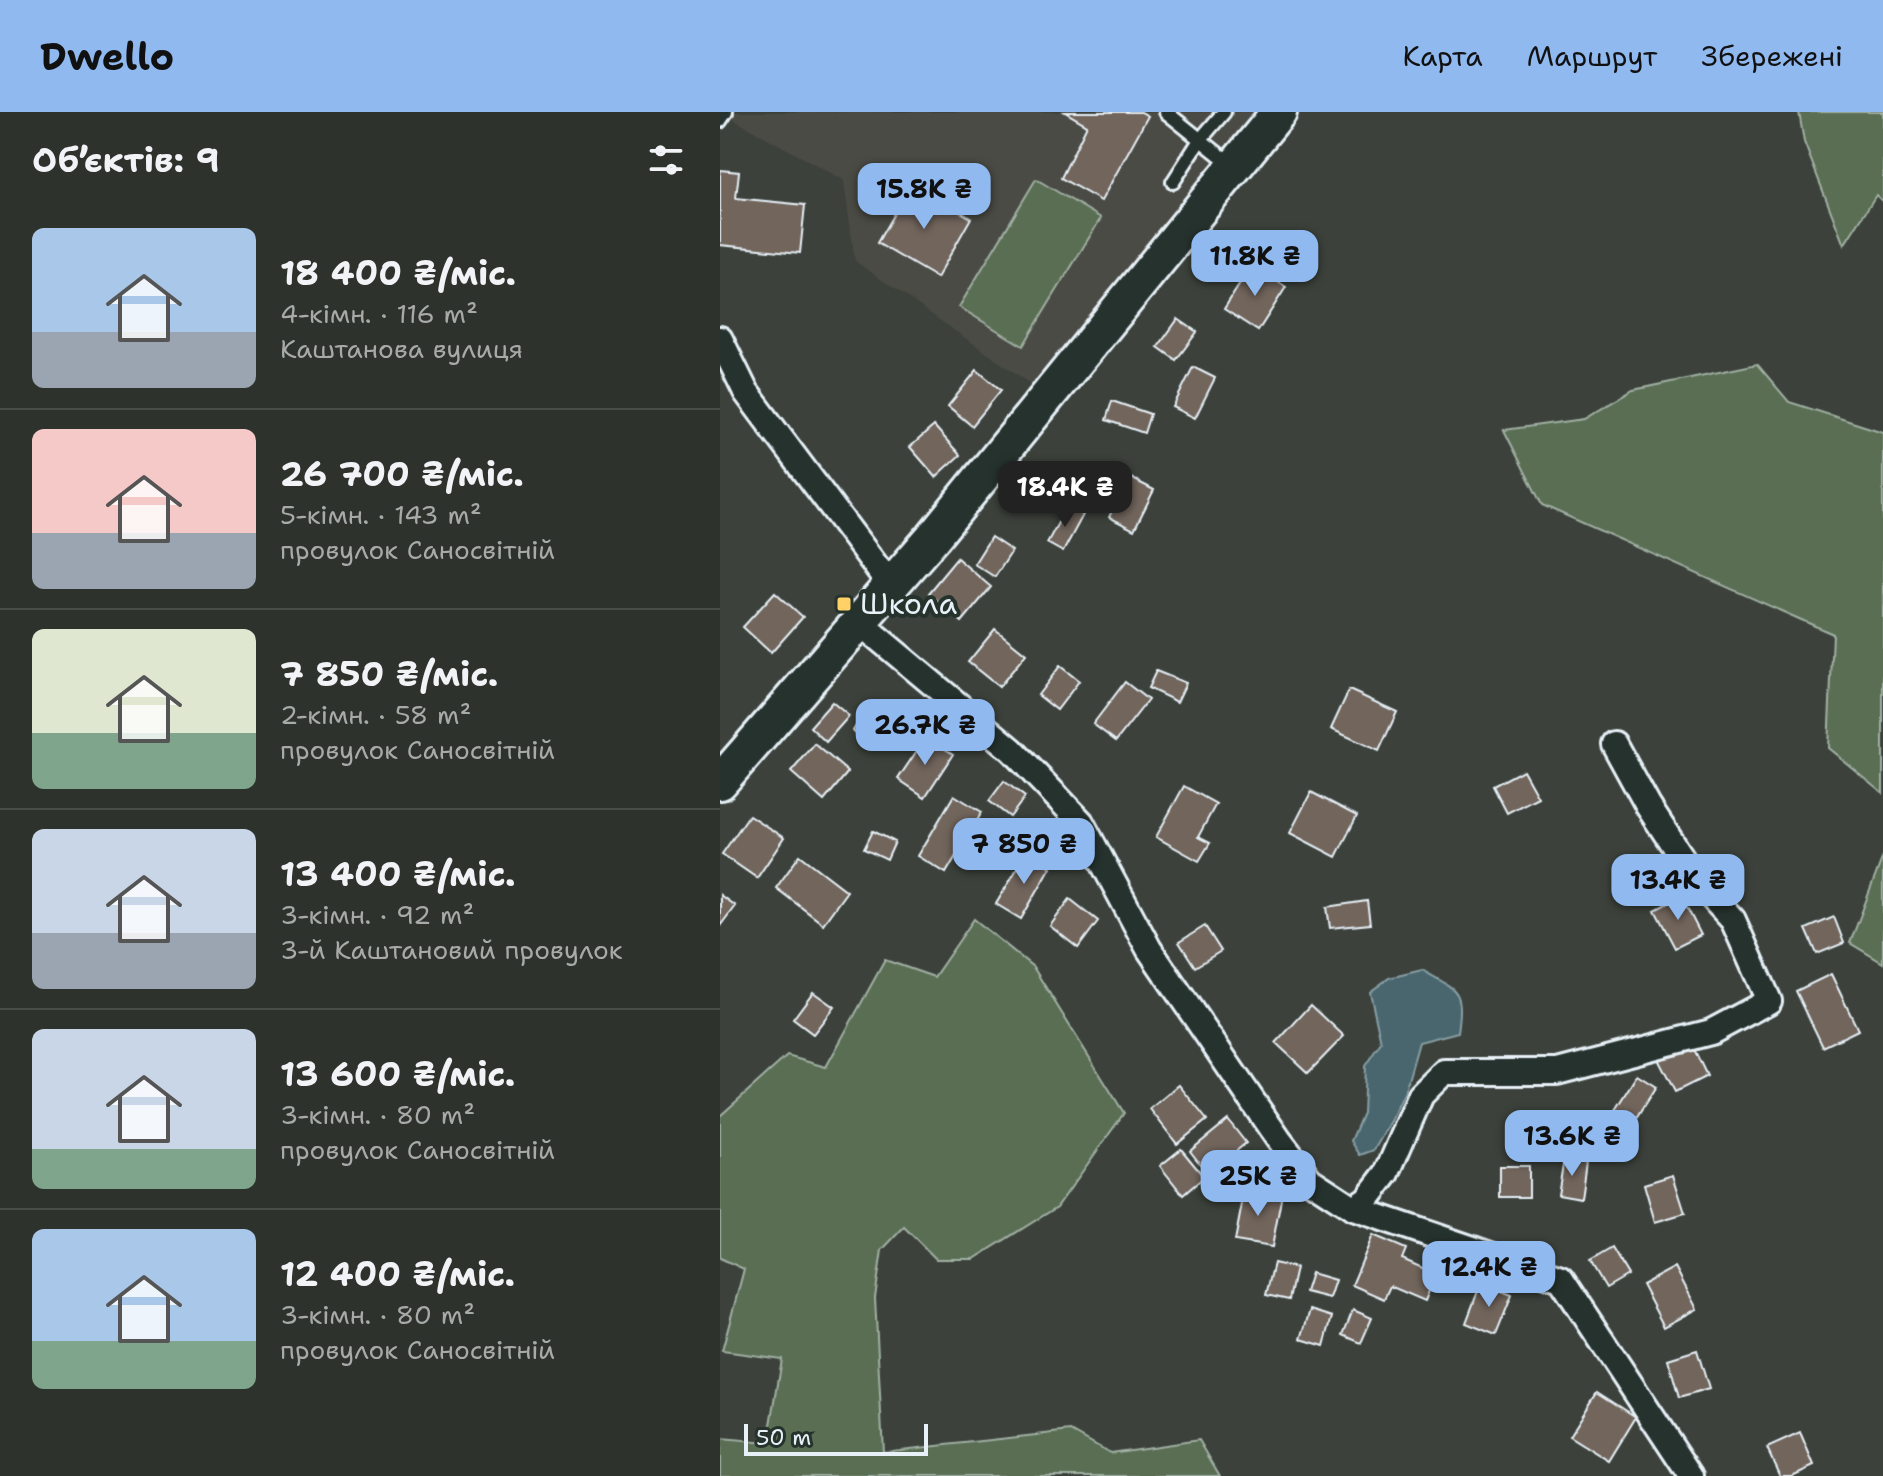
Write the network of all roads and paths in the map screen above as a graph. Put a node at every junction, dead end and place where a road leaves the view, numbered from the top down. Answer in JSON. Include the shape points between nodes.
{"nodes":[{"id":1,"x":726,"y":112,"type":"edge"},
{"id":2,"x":1166,"y":112,"type":"edge"},
{"id":3,"x":1224,"y":112,"type":"edge"},
{"id":4,"x":1279,"y":112,"type":"edge"},
{"id":5,"x":720,"y":121,"type":"edge"},
{"id":6,"x":1200,"y":140,"type":"junction"},
{"id":7,"x":1235,"y":167,"type":"junction"},
{"id":8,"x":1173,"y":182,"type":"dead end"},
{"id":9,"x":720,"y":339,"type":"edge"},
{"id":10,"x":891,"y":586,"type":"junction"},
{"id":11,"x":860,"y":623,"type":"junction"},
{"id":12,"x":1614,"y":744,"type":"dead end"},
{"id":13,"x":720,"y":782,"type":"edge"},
{"id":14,"x":1353,"y":1208,"type":"junction"},
{"id":15,"x":1691,"y":1476,"type":"edge"}],
"edges":[{"from":1,"to":5,"type":"lane"},
{"from":2,"to":6,"type":"lane"},
{"from":3,"to":6,"type":"lane"},
{"from":4,"to":7,"type":"street"},
{"from":6,"to":7,"type":"lane"},
{"from":6,"to":8,"type":"lane"},
{"from":7,"to":10,"type":"street"},
{"from":9,"to":10,"type":"street","via":[[746,392]]},
{"from":10,"to":11,"type":"street"},
{"from":11,"to":13,"type":"street"},
{"from":11,"to":14,"type":"street","via":[[1012,750],[1081,822],[1149,949],[1279,1140],[1310,1180]]},
{"from":12,"to":14,"type":"street","via":[[1697,881],[1733,920],[1769,1001],[1711,1032],[1557,1072],[1444,1072],[1421,1095],[1387,1173]]},
{"from":14,"to":15,"type":"street","via":[[1561,1279]]}]}
